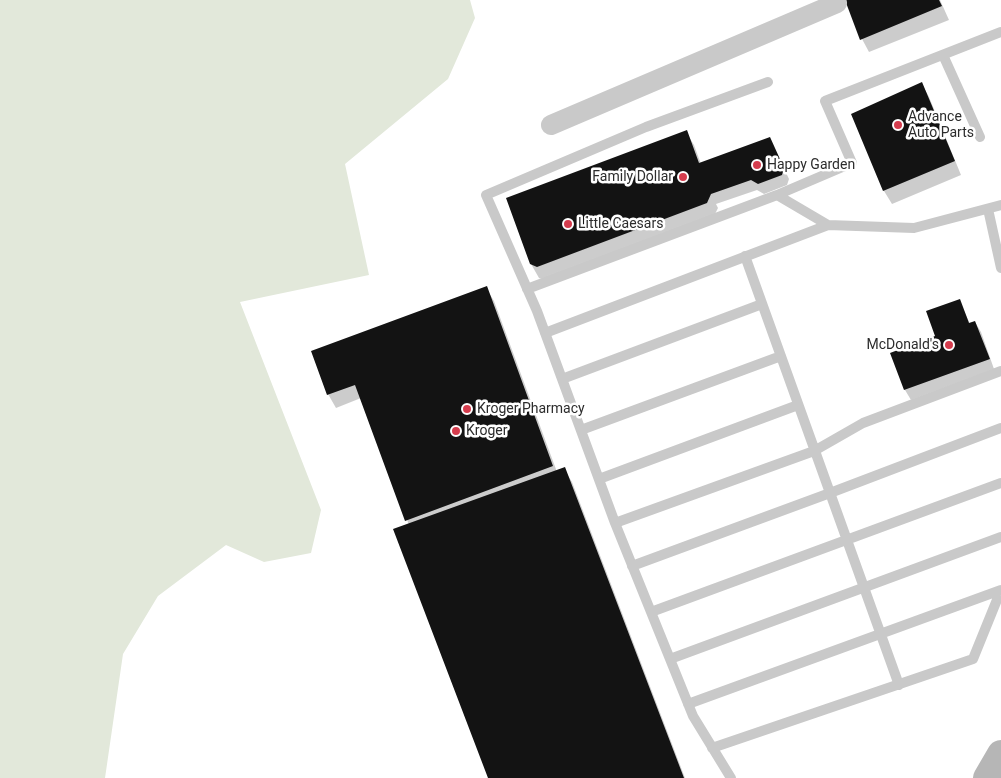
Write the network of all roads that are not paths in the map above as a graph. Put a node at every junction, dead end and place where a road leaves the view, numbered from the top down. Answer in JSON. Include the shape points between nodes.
{"nodes":[{"id":1,"x":835,"y":0,"type":"edge"},
{"id":2,"x":1001,"y":32,"type":"edge"},
{"id":3,"x":943,"y":55,"type":"junction"},
{"id":4,"x":768,"y":82,"type":"dead end"},
{"id":5,"x":551,"y":125,"type":"dead end"},
{"id":6,"x":980,"y":137,"type":"dead end"},
{"id":7,"x":777,"y":195,"type":"junction"},
{"id":8,"x":1001,"y":205,"type":"edge"},
{"id":9,"x":988,"y":209,"type":"junction"},
{"id":10,"x":828,"y":224,"type":"junction"},
{"id":11,"x":745,"y":256,"type":"junction"},
{"id":12,"x":1001,"y":268,"type":"edge"},
{"id":13,"x":527,"y":289,"type":"junction"},
{"id":14,"x":762,"y":304,"type":"junction"},
{"id":15,"x":545,"y":333,"type":"junction"},
{"id":16,"x":781,"y":356,"type":"junction"},
{"id":17,"x":1001,"y":371,"type":"edge"},
{"id":18,"x":562,"y":379,"type":"junction"},
{"id":19,"x":798,"y":405,"type":"junction"},
{"id":20,"x":1001,"y":428,"type":"edge"},
{"id":21,"x":581,"y":430,"type":"junction"},
{"id":22,"x":814,"y":451,"type":"junction"},
{"id":23,"x":599,"y":479,"type":"junction"},
{"id":24,"x":1001,"y":483,"type":"edge"},
{"id":25,"x":830,"y":494,"type":"junction"},
{"id":26,"x":615,"y":523,"type":"junction"},
{"id":27,"x":1001,"y":537,"type":"edge"},
{"id":28,"x":846,"y":539,"type":"junction"},
{"id":29,"x":632,"y":566,"type":"junction"},
{"id":30,"x":864,"y":588,"type":"junction"},
{"id":31,"x":1001,"y":590,"type":"edge"},
{"id":32,"x":651,"y":612,"type":"junction"},
{"id":33,"x":880,"y":633,"type":"junction"},
{"id":34,"x":670,"y":659,"type":"junction"},
{"id":35,"x":899,"y":685,"type":"junction"},
{"id":36,"x":688,"y":704,"type":"junction"},
{"id":37,"x":712,"y":748,"type":"junction"},
{"id":38,"x":1001,"y":754,"type":"edge"},
{"id":39,"x":731,"y":778,"type":"edge"},
{"id":40,"x":987,"y":778,"type":"edge"}],
"edges":[{"from":1,"to":5,"type":"street","via":[[836,3]]},
{"from":2,"to":3,"type":"lane"},
{"from":3,"to":6,"type":"lane"},
{"from":3,"to":7,"type":"lane","via":[[825,101],[852,163]]},
{"from":4,"to":13,"type":"lane","via":[[646,127],[486,195]]},
{"from":7,"to":10,"type":"lane"},
{"from":7,"to":13,"type":"lane"},
{"from":8,"to":9,"type":"lane"},
{"from":9,"to":10,"type":"lane","via":[[914,228]]},
{"from":9,"to":12,"type":"lane"},
{"from":10,"to":11,"type":"lane"},
{"from":11,"to":14,"type":"lane"},
{"from":11,"to":15,"type":"lane"},
{"from":13,"to":15,"type":"lane"},
{"from":14,"to":16,"type":"lane"},
{"from":14,"to":18,"type":"lane"},
{"from":15,"to":18,"type":"lane"},
{"from":16,"to":19,"type":"lane"},
{"from":16,"to":21,"type":"lane"},
{"from":17,"to":22,"type":"lane","via":[[863,423]]},
{"from":18,"to":21,"type":"lane"},
{"from":19,"to":22,"type":"lane"},
{"from":19,"to":23,"type":"lane"},
{"from":20,"to":25,"type":"lane"},
{"from":21,"to":23,"type":"lane"},
{"from":22,"to":25,"type":"lane"},
{"from":22,"to":26,"type":"lane"},
{"from":23,"to":26,"type":"lane"},
{"from":24,"to":28,"type":"lane"},
{"from":25,"to":28,"type":"lane"},
{"from":25,"to":29,"type":"lane"},
{"from":26,"to":29,"type":"lane"},
{"from":27,"to":30,"type":"lane"},
{"from":28,"to":30,"type":"lane"},
{"from":28,"to":32,"type":"lane"},
{"from":29,"to":32,"type":"lane"},
{"from":30,"to":33,"type":"lane"},
{"from":30,"to":34,"type":"lane"},
{"from":31,"to":33,"type":"lane"},
{"from":31,"to":35,"type":"lane","via":[[973,659]]},
{"from":32,"to":34,"type":"lane"},
{"from":33,"to":35,"type":"lane"},
{"from":33,"to":36,"type":"lane"},
{"from":34,"to":36,"type":"lane"},
{"from":35,"to":37,"type":"lane"},
{"from":36,"to":37,"type":"lane"},
{"from":37,"to":39,"type":"lane"},
{"from":38,"to":40,"type":"main road"}]}
